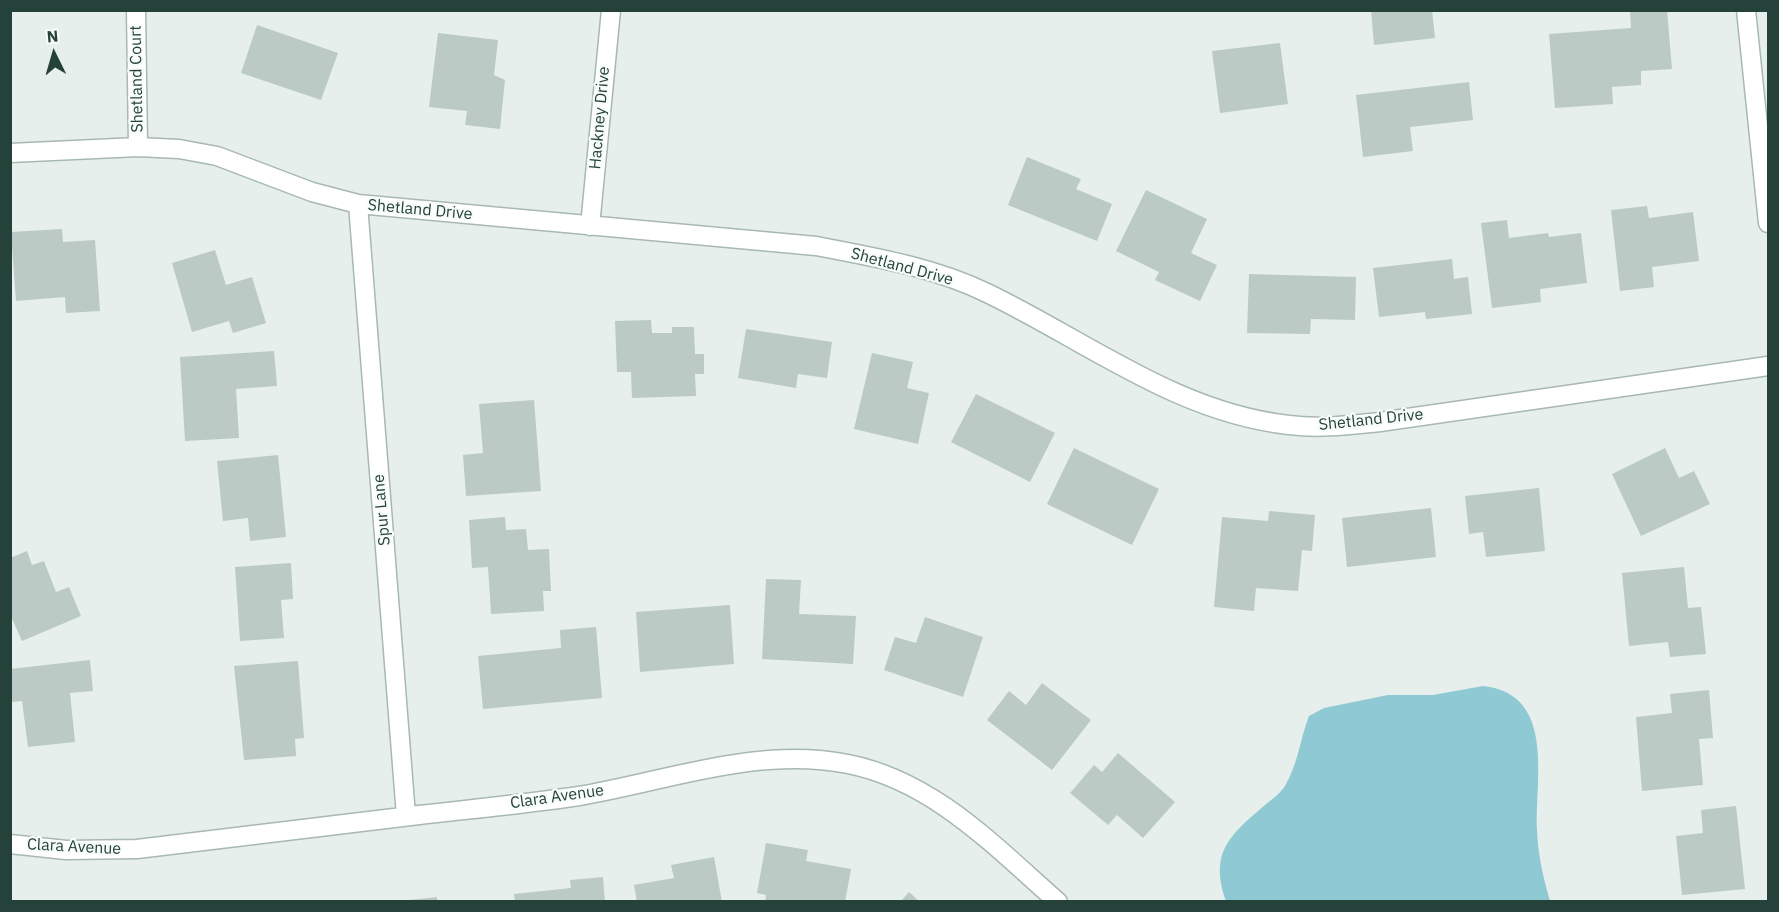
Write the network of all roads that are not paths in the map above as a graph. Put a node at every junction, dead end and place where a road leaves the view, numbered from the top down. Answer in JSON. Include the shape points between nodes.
{"nodes":[{"id":1,"x":136,"y":10,"type":"edge"},
{"id":2,"x":611,"y":10,"type":"edge"},
{"id":3,"x":1746,"y":10,"type":"edge"},
{"id":4,"x":138,"y":147,"type":"junction"},
{"id":5,"x":10,"y":153,"type":"edge"},
{"id":6,"x":358,"y":204,"type":"junction"},
{"id":7,"x":1768,"y":223,"type":"edge"},
{"id":8,"x":590,"y":226,"type":"junction"},
{"id":9,"x":1768,"y":366,"type":"edge"},
{"id":10,"x":406,"y":816,"type":"junction"},
{"id":11,"x":10,"y":844,"type":"edge"},
{"id":12,"x":1058,"y":902,"type":"edge"}],
"edges":[{"from":1,"to":4,"type":"street","name":"Shetland Court"},
{"from":2,"to":8,"type":"street","name":"Hackney Drive"},
{"from":3,"to":7,"type":"street"},
{"from":4,"to":5,"type":"street","name":"Shetland Drive"},
{"from":4,"to":6,"type":"street","name":"Shetland Drive","via":[[217,156],[312,192]]},
{"from":6,"to":8,"type":"street","name":"Shetland Drive"},
{"from":6,"to":10,"type":"street","name":"Spur Lane"},
{"from":8,"to":9,"type":"street","name":"Shetland Drive","via":[[816,246],[924,270],[985,292],[1173,393],[1211,408],[1289,426],[1380,422]]},
{"from":10,"to":11,"type":"street","name":"Clara Avenue","via":[[137,849],[66,850]]},
{"from":10,"to":12,"type":"street","name":"Clara Avenue","via":[[577,796],[728,764],[776,758],[850,764],[932,797]]}]}
